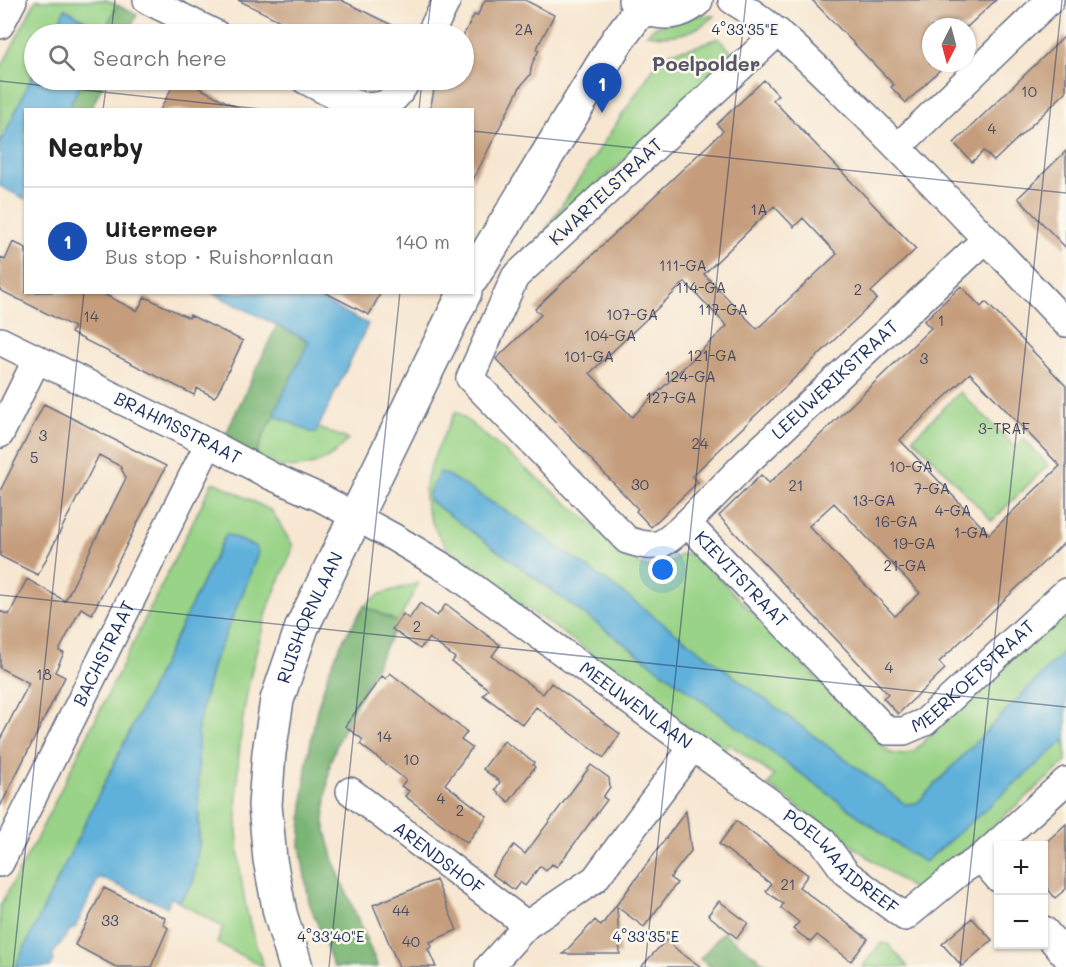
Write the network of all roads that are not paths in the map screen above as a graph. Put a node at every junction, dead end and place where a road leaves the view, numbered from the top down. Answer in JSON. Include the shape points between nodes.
{"nodes":[{"id":1,"x":13,"y":0,"type":"edge"},
{"id":2,"x":147,"y":0,"type":"edge"},
{"id":3,"x":445,"y":0,"type":"edge"},
{"id":4,"x":696,"y":0,"type":"edge"},
{"id":5,"x":732,"y":0,"type":"edge"},
{"id":6,"x":1050,"y":0,"type":"edge"},
{"id":7,"x":639,"y":3,"type":"edge"},
{"id":8,"x":196,"y":24,"type":"edge"},
{"id":9,"x":434,"y":24,"type":"edge"},
{"id":10,"x":0,"y":25,"type":"edge"},
{"id":11,"x":778,"y":32,"type":"junction"},
{"id":12,"x":325,"y":90,"type":"edge"},
{"id":13,"x":399,"y":90,"type":"edge"},
{"id":14,"x":898,"y":147,"type":"junction"},
{"id":15,"x":985,"y":240,"type":"junction"},
{"id":16,"x":474,"y":275,"type":"edge"},
{"id":17,"x":464,"y":294,"type":"edge"},
{"id":18,"x":1066,"y":323,"type":"edge"},
{"id":19,"x":0,"y":341,"type":"edge"},
{"id":20,"x":37,"y":359,"type":"junction"},
{"id":21,"x":470,"y":378,"type":"joint"},
{"id":22,"x":0,"y":434,"type":"edge"},
{"id":23,"x":209,"y":443,"type":"junction"},
{"id":24,"x":357,"y":517,"type":"junction"},
{"id":25,"x":687,"y":523,"type":"junction"},
{"id":26,"x":1066,"y":592,"type":"edge"},
{"id":27,"x":904,"y":731,"type":"joint"},
{"id":28,"x":693,"y":747,"type":"junction"},
{"id":29,"x":1066,"y":781,"type":"edge"},
{"id":30,"x":350,"y":791,"type":"dead end"},
{"id":31,"x":981,"y":858,"type":"junction"},
{"id":32,"x":0,"y":863,"type":"edge"},
{"id":33,"x":994,"y":872,"type":"edge"},
{"id":34,"x":527,"y":925,"type":"junction"},
{"id":35,"x":1048,"y":935,"type":"edge"},
{"id":36,"x":1066,"y":956,"type":"edge"},
{"id":37,"x":296,"y":967,"type":"edge"},
{"id":38,"x":489,"y":967,"type":"edge"}],
"edges":[{"from":1,"to":10,"type":"street"},
{"from":2,"to":8,"type":"street"},
{"from":3,"to":9,"type":"street"},
{"from":4,"to":7,"type":"main road","via":[[672,12],[654,11]]},
{"from":5,"to":11,"type":"street"},
{"from":6,"to":14,"type":"street"},
{"from":7,"to":16,"type":"main road"},
{"from":11,"to":14,"type":"street"},
{"from":11,"to":21,"type":"street","name":"KWARTELSTRAAT","via":[[515,277]]},
{"from":12,"to":13,"type":"street","via":[[359,107],[381,105]]},
{"from":14,"to":15,"type":"street"},
{"from":15,"to":18,"type":"street"},
{"from":15,"to":25,"type":"street","name":"LEEUWERIKSTRAAT"},
{"from":17,"to":24,"type":"main road","name":"RUISHORNLAAN"},
{"from":19,"to":20,"type":"street","name":"BRAHMSSTRAAT"},
{"from":20,"to":22,"type":"street"},
{"from":20,"to":23,"type":"street","name":"BRAHMSSTRAAT"},
{"from":21,"to":25,"type":"street","name":"KIEVITSTRAAT","via":[[627,540],[646,546],[664,544]]},
{"from":23,"to":24,"type":"street","name":"BRAHMSSTRAAT"},
{"from":23,"to":32,"type":"street","name":"BACHSTRAAT"},
{"from":24,"to":28,"type":"street","name":"MEEUWENLAAN","via":[[452,572]]},
{"from":24,"to":37,"type":"main road","name":"RUISHORNLAAN","via":[[302,627],[278,700],[269,753],[265,805],[270,860]]},
{"from":25,"to":27,"type":"street","name":"KIEVITSTRAAT","via":[[887,731]]},
{"from":26,"to":27,"type":"street","name":"MEERKOETSTRAAT","via":[[925,722]]},
{"from":28,"to":31,"type":"street","name":"POELWAAIDREEF","via":[[822,840],[846,873],[905,917]]},
{"from":28,"to":34,"type":"street","name":"MEEUWENLAAN","via":[[595,879]]},
{"from":29,"to":31,"type":"street","name":"POELWAAIDREEF"},
{"from":30,"to":34,"type":"street","name":"ARENDSHOF"},
{"from":31,"to":33,"type":"street"},
{"from":34,"to":38,"type":"street","name":"MEEUWENLAAN"},
{"from":35,"to":36,"type":"street"}]}
